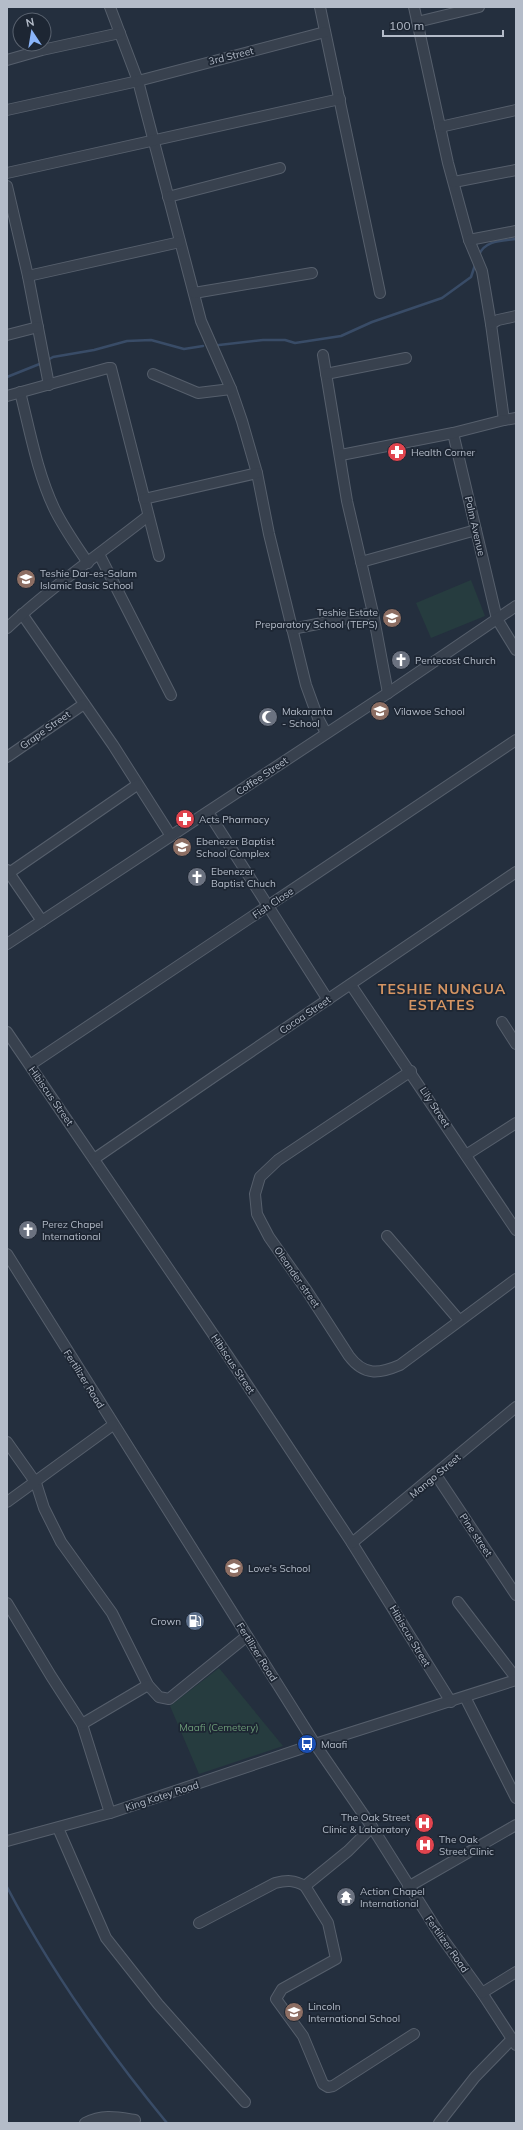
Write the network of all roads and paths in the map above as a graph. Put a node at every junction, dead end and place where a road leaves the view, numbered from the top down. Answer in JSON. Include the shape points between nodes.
{"nodes":[{"id":1,"x":110,"y":7,"type":"edge"},
{"id":2,"x":320,"y":7,"type":"edge"},
{"id":3,"x":414,"y":7,"type":"edge"},
{"id":4,"x":479,"y":7,"type":"edge"},
{"id":5,"x":417,"y":22,"type":"junction"},
{"id":6,"x":120,"y":32,"type":"junction"},
{"id":7,"x":325,"y":32,"type":"junction"},
{"id":8,"x":7,"y":60,"type":"edge"},
{"id":9,"x":138,"y":81,"type":"junction"},
{"id":10,"x":340,"y":98,"type":"junction"},
{"id":11,"x":7,"y":110,"type":"edge"},
{"id":12,"x":516,"y":110,"type":"edge"},
{"id":13,"x":440,"y":127,"type":"junction"},
{"id":14,"x":154,"y":141,"type":"junction"},
{"id":15,"x":280,"y":168,"type":"dead end"},
{"id":16,"x":516,"y":170,"type":"edge"},
{"id":17,"x":7,"y":174,"type":"edge"},
{"id":18,"x":454,"y":182,"type":"junction"},
{"id":19,"x":7,"y":186,"type":"edge"},
{"id":20,"x":168,"y":197,"type":"junction"},
{"id":21,"x":516,"y":231,"type":"edge"},
{"id":22,"x":469,"y":240,"type":"junction"},
{"id":23,"x":180,"y":242,"type":"junction"},
{"id":24,"x":312,"y":273,"type":"dead end"},
{"id":25,"x":28,"y":276,"type":"junction"},
{"id":26,"x":194,"y":293,"type":"junction"},
{"id":27,"x":380,"y":293,"type":"dead end"},
{"id":28,"x":516,"y":316,"type":"edge"},
{"id":29,"x":491,"y":324,"type":"junction"},
{"id":30,"x":38,"y":327,"type":"junction"},
{"id":31,"x":7,"y":335,"type":"edge"},
{"id":32,"x":323,"y":355,"type":"dead end"},
{"id":33,"x":406,"y":358,"type":"dead end"},
{"id":34,"x":153,"y":374,"type":"dead end"},
{"id":35,"x":326,"y":374,"type":"junction"},
{"id":36,"x":48,"y":384,"type":"junction"},
{"id":37,"x":231,"y":389,"type":"junction"},
{"id":38,"x":20,"y":392,"type":"junction"},
{"id":39,"x":7,"y":396,"type":"edge"},
{"id":40,"x":516,"y":418,"type":"edge"},
{"id":41,"x":504,"y":420,"type":"junction"},
{"id":42,"x":453,"y":433,"type":"junction"},
{"id":43,"x":341,"y":454,"type":"junction"},
{"id":44,"x":257,"y":473,"type":"junction"},
{"id":45,"x":144,"y":499,"type":"junction"},
{"id":46,"x":148,"y":516,"type":"junction"},
{"id":47,"x":476,"y":530,"type":"junction"},
{"id":48,"x":100,"y":554,"type":"junction"},
{"id":49,"x":159,"y":556,"type":"dead end"},
{"id":50,"x":361,"y":562,"type":"junction"},
{"id":51,"x":88,"y":563,"type":"junction"},
{"id":52,"x":516,"y":606,"type":"edge"},
{"id":53,"x":373,"y":613,"type":"junction"},
{"id":54,"x":22,"y":614,"type":"junction"},
{"id":55,"x":497,"y":619,"type":"junction"},
{"id":56,"x":7,"y":628,"type":"edge"},
{"id":57,"x":292,"y":629,"type":"junction"},
{"id":58,"x":516,"y":650,"type":"edge"},
{"id":59,"x":388,"y":693,"type":"junction"},
{"id":60,"x":171,"y":695,"type":"dead end"},
{"id":61,"x":84,"y":704,"type":"junction"},
{"id":62,"x":326,"y":733,"type":"junction"},
{"id":63,"x":516,"y":740,"type":"edge"},
{"id":64,"x":7,"y":757,"type":"edge"},
{"id":65,"x":137,"y":784,"type":"junction"},
{"id":66,"x":208,"y":812,"type":"junction"},
{"id":67,"x":171,"y":836,"type":"junction"},
{"id":68,"x":8,"y":871,"type":"edge"},
{"id":69,"x":516,"y":872,"type":"edge"},
{"id":70,"x":270,"y":906,"type":"junction"},
{"id":71,"x":42,"y":921,"type":"junction"},
{"id":72,"x":7,"y":944,"type":"edge"},
{"id":73,"x":352,"y":985,"type":"junction"},
{"id":74,"x":328,"y":1000,"type":"junction"},
{"id":75,"x":502,"y":1022,"type":"dead end"},
{"id":76,"x":7,"y":1032,"type":"edge"},
{"id":77,"x":516,"y":1044,"type":"edge"},
{"id":78,"x":30,"y":1065,"type":"junction"},
{"id":79,"x":411,"y":1071,"type":"junction"},
{"id":80,"x":516,"y":1123,"type":"edge"},
{"id":81,"x":466,"y":1155,"type":"junction"},
{"id":82,"x":94,"y":1159,"type":"junction"},
{"id":83,"x":516,"y":1230,"type":"edge"},
{"id":84,"x":387,"y":1236,"type":"dead end"},
{"id":85,"x":7,"y":1254,"type":"edge"},
{"id":86,"x":516,"y":1279,"type":"edge"},
{"id":87,"x":459,"y":1320,"type":"junction"},
{"id":88,"x":514,"y":1412,"type":"edge"},
{"id":89,"x":113,"y":1425,"type":"junction"},
{"id":90,"x":7,"y":1442,"type":"edge"},
{"id":91,"x":436,"y":1475,"type":"junction"},
{"id":92,"x":36,"y":1482,"type":"junction"},
{"id":93,"x":7,"y":1502,"type":"edge"},
{"id":94,"x":352,"y":1543,"type":"junction"},
{"id":95,"x":516,"y":1595,"type":"edge"},
{"id":96,"x":458,"y":1602,"type":"dead end"},
{"id":97,"x":7,"y":1603,"type":"edge"},
{"id":98,"x":247,"y":1636,"type":"junction"},
{"id":99,"x":516,"y":1679,"type":"edge"},
{"id":100,"x":148,"y":1685,"type":"junction"},
{"id":101,"x":465,"y":1697,"type":"junction"},
{"id":102,"x":451,"y":1702,"type":"junction"},
{"id":103,"x":82,"y":1724,"type":"junction"},
{"id":104,"x":315,"y":1744,"type":"junction"},
{"id":105,"x":516,"y":1798,"type":"edge"},
{"id":106,"x":110,"y":1813,"type":"junction"},
{"id":107,"x":516,"y":1825,"type":"edge"},
{"id":108,"x":372,"y":1827,"type":"junction"},
{"id":109,"x":58,"y":1828,"type":"junction"},
{"id":110,"x":8,"y":1838,"type":"edge"},
{"id":111,"x":305,"y":1886,"type":"junction"},
{"id":112,"x":408,"y":1887,"type":"junction"},
{"id":113,"x":199,"y":1923,"type":"dead end"},
{"id":114,"x":516,"y":1972,"type":"edge"},
{"id":115,"x":482,"y":1993,"type":"junction"},
{"id":116,"x":414,"y":2034,"type":"dead end"},
{"id":117,"x":514,"y":2042,"type":"edge"},
{"id":118,"x":245,"y":2102,"type":"dead end"},
{"id":119,"x":135,"y":2120,"type":"dead end"},
{"id":120,"x":85,"y":2123,"type":"edge"},
{"id":121,"x":439,"y":2123,"type":"edge"}],
"edges":[{"from":1,"to":6,"type":"street"},
{"from":2,"to":7,"type":"street"},
{"from":3,"to":5,"type":"street"},
{"from":4,"to":5,"type":"street"},
{"from":5,"to":13,"type":"street"},
{"from":6,"to":8,"type":"street"},
{"from":6,"to":9,"type":"street"},
{"from":7,"to":9,"type":"street","name":"3rd Street"},
{"from":7,"to":10,"type":"street"},
{"from":9,"to":11,"type":"street","name":"3rd Street"},
{"from":9,"to":14,"type":"street"},
{"from":10,"to":14,"type":"street"},
{"from":10,"to":27,"type":"street"},
{"from":12,"to":13,"type":"street"},
{"from":13,"to":18,"type":"street"},
{"from":14,"to":17,"type":"street"},
{"from":14,"to":20,"type":"street"},
{"from":15,"to":20,"type":"street"},
{"from":16,"to":18,"type":"street"},
{"from":18,"to":22,"type":"street"},
{"from":19,"to":25,"type":"street"},
{"from":20,"to":23,"type":"street"},
{"from":21,"to":22,"type":"street"},
{"from":22,"to":29,"type":"street","via":[[482,271]]},
{"from":23,"to":25,"type":"street"},
{"from":23,"to":26,"type":"street"},
{"from":24,"to":26,"type":"street"},
{"from":25,"to":30,"type":"street"},
{"from":26,"to":37,"type":"street","via":[[203,328]]},
{"from":28,"to":29,"type":"street"},
{"from":29,"to":41,"type":"street"},
{"from":30,"to":31,"type":"street"},
{"from":30,"to":36,"type":"street"},
{"from":32,"to":35,"type":"street"},
{"from":33,"to":35,"type":"street"},
{"from":34,"to":37,"type":"street","via":[[198,393]]},
{"from":35,"to":43,"type":"street"},
{"from":36,"to":38,"type":"street"},
{"from":36,"to":45,"type":"street","via":[[111,368]]},
{"from":37,"to":44,"type":"street"},
{"from":38,"to":39,"type":"street"},
{"from":38,"to":51,"type":"street","via":[[39,469],[48,492],[67,532]]},
{"from":40,"to":41,"type":"street"},
{"from":41,"to":42,"type":"street"},
{"from":42,"to":43,"type":"street"},
{"from":42,"to":47,"type":"street","name":"Palm Avenue"},
{"from":43,"to":50,"type":"street"},
{"from":44,"to":45,"type":"street"},
{"from":44,"to":57,"type":"street"},
{"from":45,"to":46,"type":"street"},
{"from":46,"to":48,"type":"street"},
{"from":46,"to":49,"type":"street"},
{"from":47,"to":50,"type":"street"},
{"from":47,"to":55,"type":"street","name":"Palm Avenue"},
{"from":48,"to":51,"type":"street"},
{"from":48,"to":60,"type":"street"},
{"from":50,"to":53,"type":"street"},
{"from":51,"to":54,"type":"street"},
{"from":52,"to":55,"type":"street","name":"Coffee Street"},
{"from":53,"to":57,"type":"street"},
{"from":53,"to":59,"type":"street"},
{"from":54,"to":56,"type":"street"},
{"from":54,"to":61,"type":"street"},
{"from":55,"to":58,"type":"street","name":"Palm Avenue"},
{"from":55,"to":59,"type":"street","name":"Coffee Street"},
{"from":57,"to":62,"type":"street","via":[[313,705]]},
{"from":59,"to":62,"type":"street","name":"Coffee Street"},
{"from":61,"to":64,"type":"street","name":"Grape Street"},
{"from":61,"to":65,"type":"street"},
{"from":62,"to":66,"type":"street","name":"Coffee Street"},
{"from":63,"to":70,"type":"street","name":"Fish Close"},
{"from":65,"to":67,"type":"street"},
{"from":65,"to":68,"type":"street"},
{"from":66,"to":67,"type":"street","name":"Coffee Street"},
{"from":66,"to":70,"type":"street"},
{"from":67,"to":71,"type":"street","name":"Coffee Street"},
{"from":68,"to":71,"type":"street"},
{"from":69,"to":73,"type":"street","name":"Cocoa Street"},
{"from":70,"to":74,"type":"street"},
{"from":70,"to":78,"type":"street","name":"Fish Close"},
{"from":71,"to":72,"type":"street","name":"Coffee Street"},
{"from":73,"to":74,"type":"street","name":"Cocoa Street"},
{"from":73,"to":79,"type":"street","name":"Lily Street"},
{"from":74,"to":82,"type":"street","name":"Cocoa Street"},
{"from":75,"to":77,"type":"street"},
{"from":76,"to":78,"type":"street","name":"Hibiscus Street"},
{"from":78,"to":82,"type":"street","name":"Hibiscus Street"},
{"from":79,"to":81,"type":"street","name":"Lily Street"},
{"from":79,"to":87,"type":"street","name":"Oleander street","via":[[278,1160],[260,1177],[255,1194],[257,1214],[356,1365],[369,1372],[386,1371],[400,1365]]},
{"from":80,"to":81,"type":"street"},
{"from":81,"to":83,"type":"street","name":"Lily Street"},
{"from":82,"to":94,"type":"street","name":"Hibiscus Street"},
{"from":84,"to":87,"type":"street"},
{"from":85,"to":89,"type":"street","name":"Fertilizer Road"},
{"from":86,"to":87,"type":"street","name":"Oleander street"},
{"from":88,"to":91,"type":"street","name":"Mango Street"},
{"from":89,"to":92,"type":"street"},
{"from":89,"to":98,"type":"street","name":"Fertilizer Road"},
{"from":90,"to":92,"type":"street"},
{"from":91,"to":94,"type":"street","name":"Mango Street"},
{"from":91,"to":95,"type":"street","name":"Pine street"},
{"from":92,"to":93,"type":"street"},
{"from":92,"to":100,"type":"street","via":[[44,1508],[61,1542],[112,1614]]},
{"from":94,"to":102,"type":"street","name":"Hibiscus Street"},
{"from":96,"to":99,"type":"street"},
{"from":97,"to":103,"type":"street"},
{"from":98,"to":100,"type":"street","via":[[169,1699],[159,1697]]},
{"from":98,"to":104,"type":"street","name":"Fertilizer Road"},
{"from":99,"to":101,"type":"street","name":"King Kotey Road"},
{"from":100,"to":103,"type":"street"},
{"from":101,"to":102,"type":"street","name":"King Kotey Road"},
{"from":101,"to":105,"type":"street"},
{"from":102,"to":104,"type":"street","name":"King Kotey Road"},
{"from":103,"to":106,"type":"street"},
{"from":104,"to":106,"type":"street","name":"King Kotey Road"},
{"from":104,"to":108,"type":"street","name":"Fertilizer Road"},
{"from":106,"to":109,"type":"street","name":"King Kotey Road"},
{"from":107,"to":112,"type":"street"},
{"from":108,"to":111,"type":"street","via":[[348,1851]]},
{"from":108,"to":112,"type":"street","name":"Fertilizer Road"},
{"from":109,"to":110,"type":"street","name":"King Kotey Road"},
{"from":109,"to":118,"type":"street","via":[[106,1938],[158,2004]]},
{"from":111,"to":113,"type":"street","via":[[292,1881],[275,1883]]},
{"from":111,"to":116,"type":"street","via":[[328,1923],[336,1959],[282,1989],[276,1999],[303,2036],[323,2084],[333,2086]]},
{"from":112,"to":115,"type":"street","name":"Fertilizer Road"},
{"from":114,"to":115,"type":"street"},
{"from":115,"to":117,"type":"street","name":"Fertilizer Road"},
{"from":117,"to":121,"type":"street","via":[[475,2077]]},
{"from":119,"to":120,"type":"street","via":[[110,2115]]}]}
